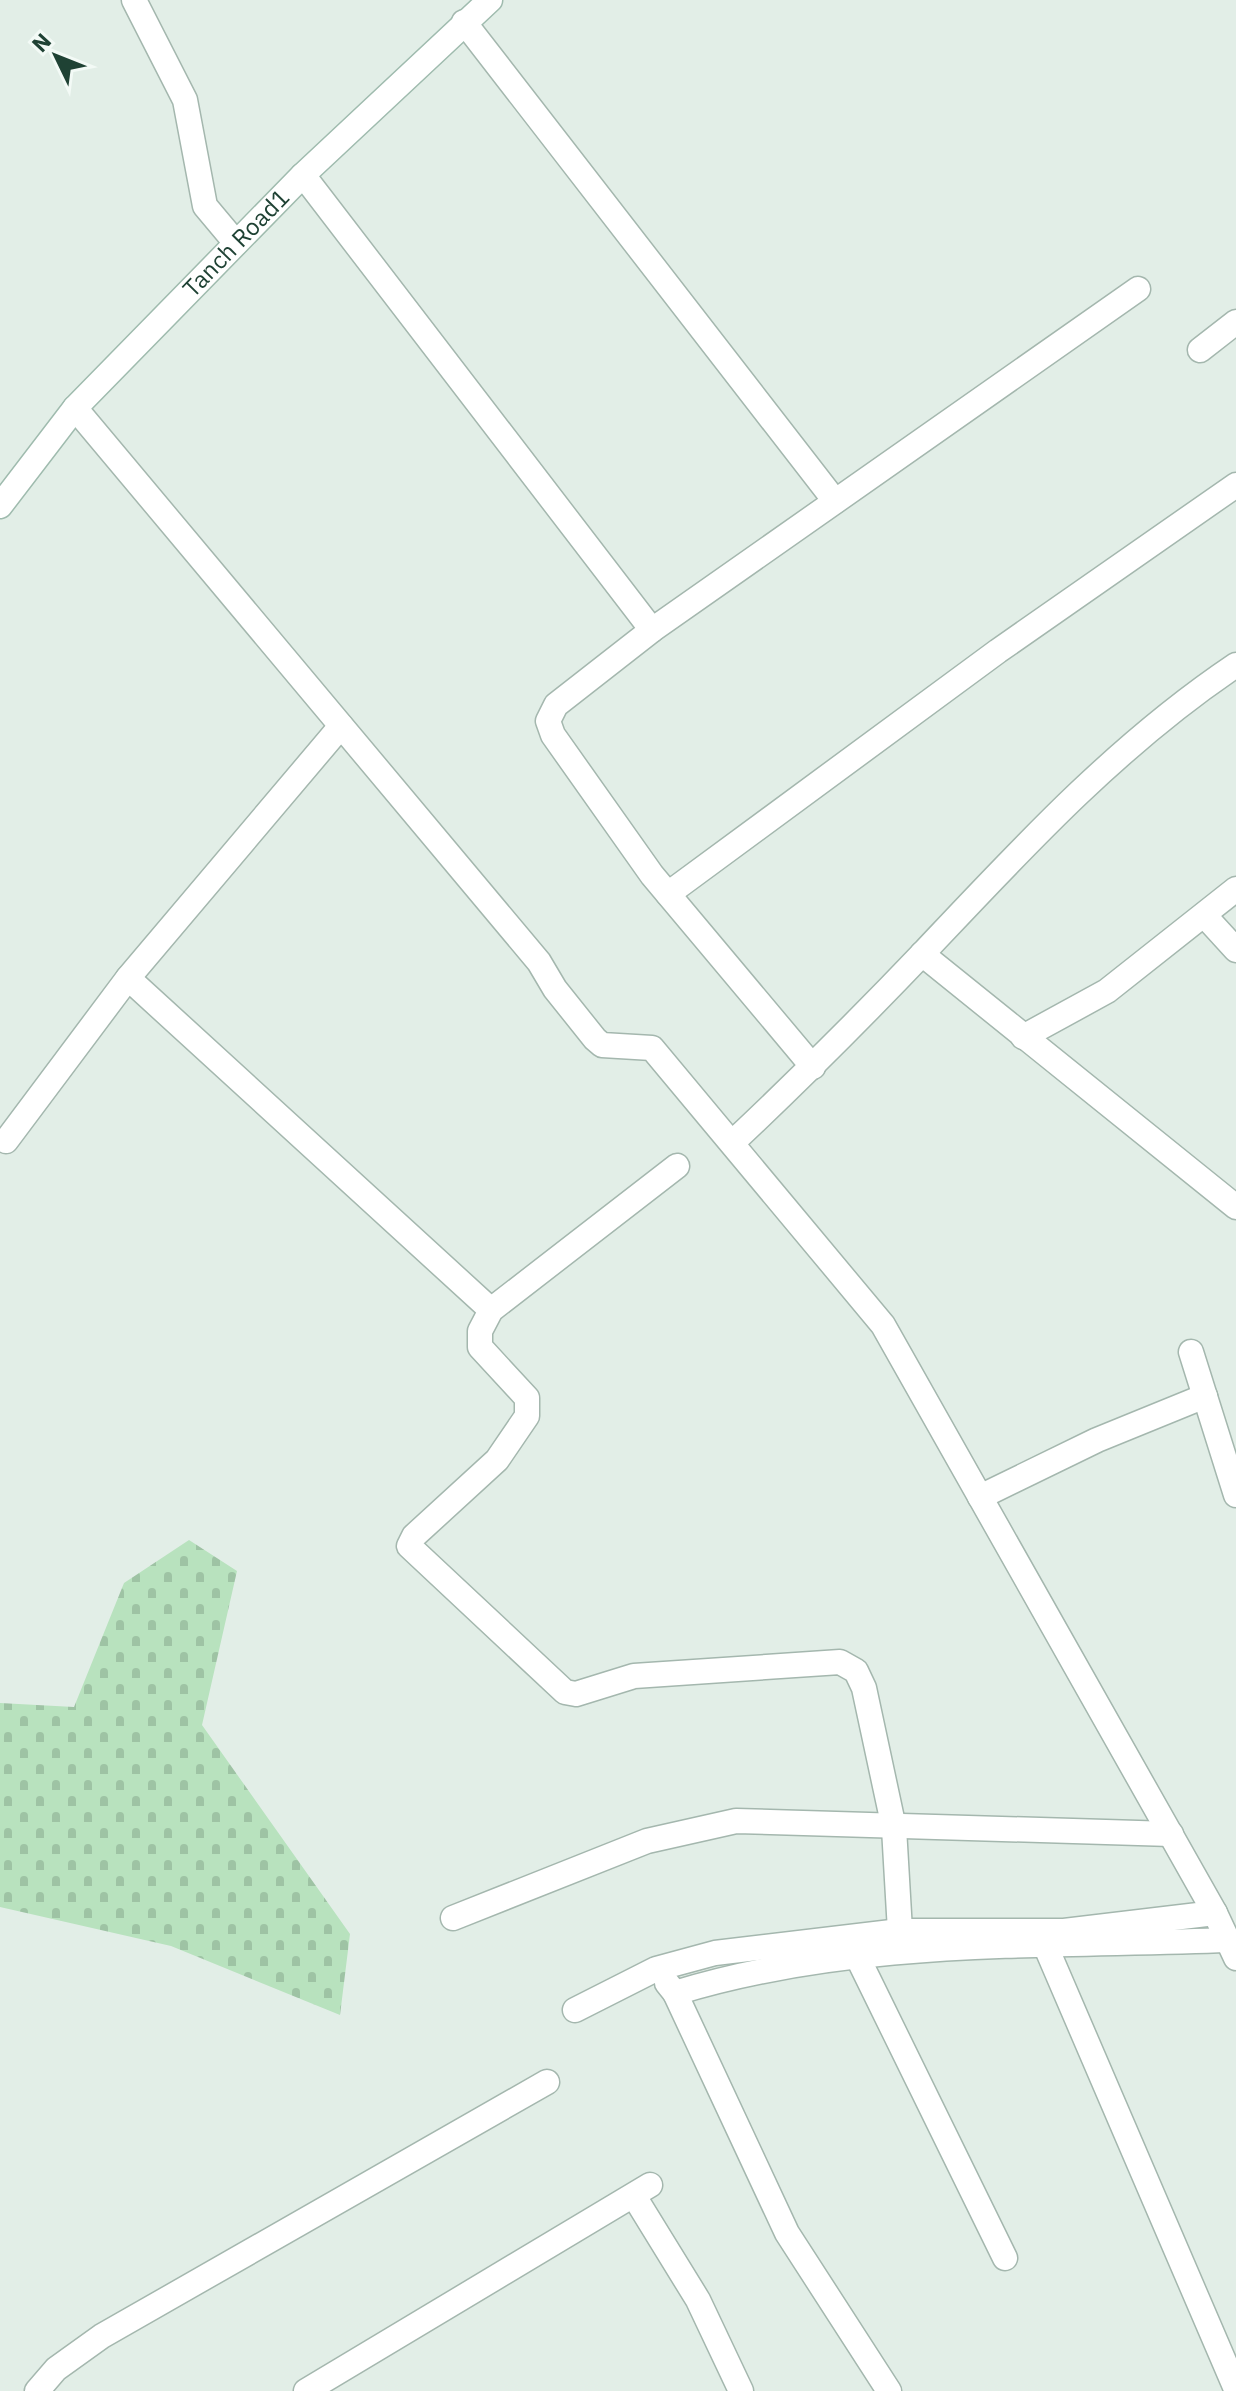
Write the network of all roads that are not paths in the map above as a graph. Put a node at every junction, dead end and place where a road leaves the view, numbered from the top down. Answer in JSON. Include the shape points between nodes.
{"nodes":[{"id":1,"x":134,"y":0,"type":"edge"},
{"id":2,"x":490,"y":0,"type":"edge"},
{"id":3,"x":464,"y":22,"type":"junction"},
{"id":4,"x":303,"y":175,"type":"junction"},
{"id":5,"x":236,"y":243,"type":"junction"},
{"id":6,"x":1138,"y":289,"type":"dead end"},
{"id":7,"x":1236,"y":322,"type":"edge"},
{"id":8,"x":1200,"y":350,"type":"dead end"},
{"id":9,"x":75,"y":408,"type":"junction"},
{"id":10,"x":1236,"y":485,"type":"edge"},
{"id":11,"x":835,"y":501,"type":"junction"},
{"id":12,"x":0,"y":506,"type":"edge"},
{"id":13,"x":652,"y":630,"type":"junction"},
{"id":14,"x":1236,"y":665,"type":"edge"},
{"id":15,"x":341,"y":726,"type":"junction"},
{"id":16,"x":1236,"y":889,"type":"edge"},
{"id":17,"x":668,"y":894,"type":"junction"},
{"id":18,"x":1204,"y":915,"type":"junction"},
{"id":19,"x":1236,"y":950,"type":"edge"},
{"id":20,"x":922,"y":954,"type":"junction"},
{"id":21,"x":128,"y":978,"type":"junction"},
{"id":22,"x":1023,"y":1037,"type":"junction"},
{"id":23,"x":813,"y":1067,"type":"junction"},
{"id":24,"x":6,"y":1141,"type":"dead end"},
{"id":25,"x":732,"y":1143,"type":"junction"},
{"id":26,"x":677,"y":1166,"type":"dead end"},
{"id":27,"x":1236,"y":1207,"type":"edge"},
{"id":28,"x":491,"y":1310,"type":"junction"},
{"id":29,"x":1191,"y":1352,"type":"dead end"},
{"id":30,"x":1205,"y":1396,"type":"junction"},
{"id":31,"x":1236,"y":1495,"type":"edge"},
{"id":32,"x":980,"y":1497,"type":"junction"},
{"id":33,"x":894,"y":1828,"type":"junction"},
{"id":34,"x":1171,"y":1834,"type":"junction"},
{"id":35,"x":1215,"y":1913,"type":"junction"},
{"id":36,"x":453,"y":1918,"type":"dead end"},
{"id":37,"x":900,"y":1931,"type":"junction"},
{"id":38,"x":1046,"y":1947,"type":"junction"},
{"id":39,"x":1232,"y":1949,"type":"edge"},
{"id":40,"x":856,"y":1954,"type":"junction"},
{"id":41,"x":656,"y":1969,"type":"junction"},
{"id":42,"x":675,"y":1993,"type":"junction"},
{"id":43,"x":575,"y":2010,"type":"dead end"},
{"id":44,"x":547,"y":2082,"type":"dead end"},
{"id":45,"x":1005,"y":2258,"type":"dead end"},
{"id":46,"x":1236,"y":2389,"type":"edge"},
{"id":47,"x":37,"y":2391,"type":"edge"},
{"id":48,"x":306,"y":2391,"type":"edge"},
{"id":49,"x":741,"y":2391,"type":"edge"},
{"id":50,"x":889,"y":2391,"type":"edge"}],
"edges":[{"from":1,"to":5,"type":"street","via":[[185,100],[205,206]]},
{"from":2,"to":3,"type":"street","name":"Tanch Road1"},
{"from":3,"to":4,"type":"street","name":"Tanch Road1"},
{"from":3,"to":11,"type":"street"},
{"from":4,"to":5,"type":"street","name":"Tanch Road1"},
{"from":4,"to":13,"type":"street"},
{"from":5,"to":9,"type":"street","name":"Tanch Road1"},
{"from":6,"to":11,"type":"street"},
{"from":7,"to":8,"type":"street"},
{"from":9,"to":12,"type":"street","name":"Tanch Road1"},
{"from":9,"to":15,"type":"street"},
{"from":10,"to":17,"type":"street","via":[[998,651]]},
{"from":11,"to":13,"type":"street"},
{"from":13,"to":17,"type":"street","via":[[556,705],[548,721]]},
{"from":14,"to":20,"type":"street","via":[[1200,689],[1061,807]]},
{"from":15,"to":21,"type":"street"},
{"from":15,"to":25,"type":"street","via":[[539,962],[595,1039],[602,1045],[652,1048]]},
{"from":16,"to":18,"type":"street"},
{"from":17,"to":23,"type":"street"},
{"from":18,"to":19,"type":"street"},
{"from":18,"to":22,"type":"street","via":[[1107,991]]},
{"from":20,"to":22,"type":"street"},
{"from":20,"to":23,"type":"street"},
{"from":21,"to":24,"type":"street"},
{"from":21,"to":28,"type":"street"},
{"from":22,"to":27,"type":"street"},
{"from":23,"to":25,"type":"street"},
{"from":25,"to":32,"type":"street","via":[[883,1325]]},
{"from":26,"to":28,"type":"street"},
{"from":28,"to":33,"type":"street","via":[[480,1331],[480,1347],[527,1398],[527,1416],[497,1460],[414,1536],[409,1546],[416,1556],[565,1692],[576,1694],[634,1676],[840,1662],[848,1666],[864,1688]]},
{"from":29,"to":30,"type":"street"},
{"from":30,"to":31,"type":"street"},
{"from":30,"to":32,"type":"street","via":[[1097,1440]]},
{"from":32,"to":34,"type":"street"},
{"from":33,"to":34,"type":"street"},
{"from":33,"to":36,"type":"street","via":[[736,1821],[647,1841]]},
{"from":33,"to":37,"type":"street"},
{"from":34,"to":35,"type":"street"},
{"from":35,"to":37,"type":"street","via":[[1064,1931]]},
{"from":35,"to":39,"type":"street"},
{"from":37,"to":41,"type":"street","via":[[715,1953]]},
{"from":38,"to":39,"type":"street"},
{"from":38,"to":40,"type":"street"},
{"from":38,"to":46,"type":"street"},
{"from":40,"to":42,"type":"street"},
{"from":40,"to":45,"type":"street"},
{"from":41,"to":42,"type":"street"},
{"from":41,"to":43,"type":"street"},
{"from":42,"to":50,"type":"street","via":[[787,2233]]},
{"from":44,"to":47,"type":"street","via":[[102,2336],[56,2369]]},
{"from":48,"to":49,"type":"street","via":[[642,2190]]}]}
